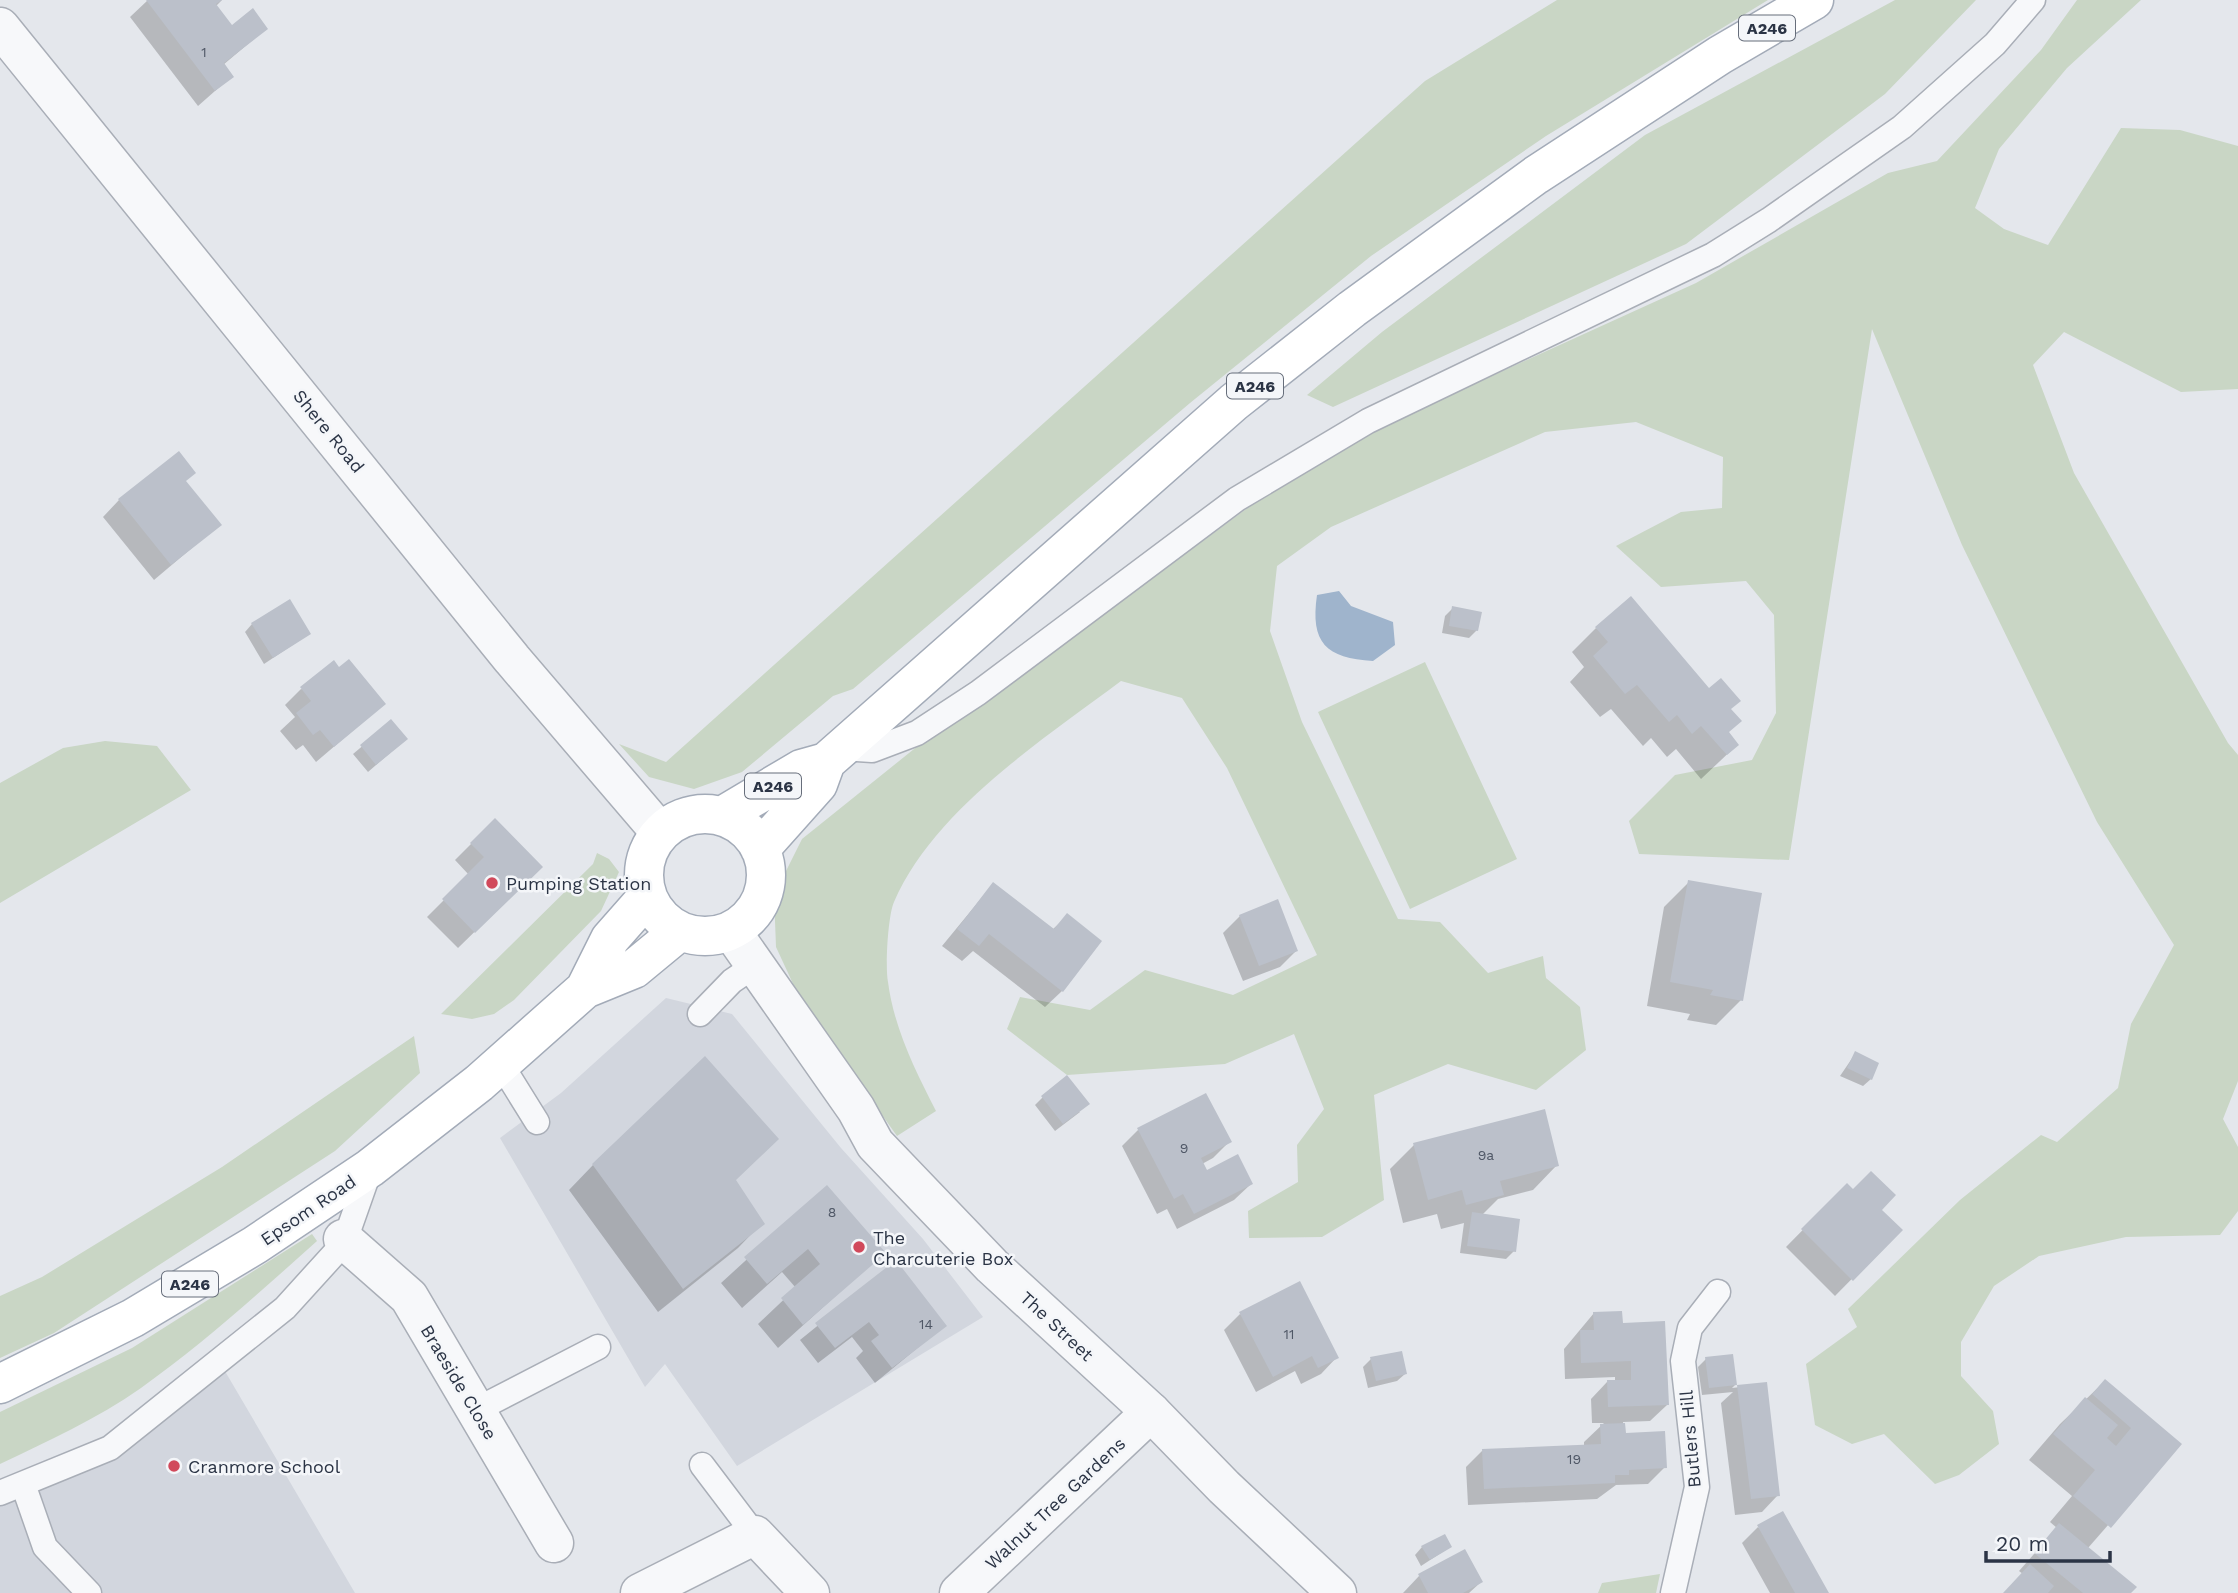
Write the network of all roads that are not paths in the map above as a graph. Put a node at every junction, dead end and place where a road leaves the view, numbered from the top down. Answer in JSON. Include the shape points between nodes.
{"nodes":[{"id":1,"x":1814,"y":0,"type":"edge"},
{"id":2,"x":2034,"y":0,"type":"edge"},
{"id":3,"x":0,"y":27,"type":"edge"},
{"id":4,"x":834,"y":755,"type":"junction"},
{"id":5,"x":722,"y":816,"type":"junction"},
{"id":6,"x":660,"y":832,"type":"junction"},
{"id":7,"x":760,"y":849,"type":"junction"},
{"id":8,"x":647,"y":897,"type":"junction"},
{"id":9,"x":680,"y":932,"type":"junction"},
{"id":10,"x":732,"y":932,"type":"junction"},
{"id":11,"x":757,"y":964,"type":"junction"},
{"id":12,"x":585,"y":989,"type":"junction"},
{"id":13,"x":700,"y":1014,"type":"dead end"},
{"id":14,"x":501,"y":1064,"type":"junction"},
{"id":15,"x":537,"y":1122,"type":"dead end"},
{"id":16,"x":370,"y":1168,"type":"junction"},
{"id":17,"x":343,"y":1239,"type":"junction"},
{"id":18,"x":1717,"y":1292,"type":"dead end"},
{"id":19,"x":598,"y":1347,"type":"dead end"},
{"id":20,"x":0,"y":1384,"type":"edge"},
{"id":21,"x":476,"y":1410,"type":"junction"},
{"id":22,"x":1152,"y":1412,"type":"junction"},
{"id":23,"x":702,"y":1465,"type":"dead end"},
{"id":24,"x":23,"y":1484,"type":"junction"},
{"id":25,"x":0,"y":1493,"type":"edge"},
{"id":26,"x":755,"y":1535,"type":"junction"},
{"id":27,"x":554,"y":1543,"type":"dead end"},
{"id":28,"x":89,"y":1593,"type":"edge"},
{"id":29,"x":640,"y":1593,"type":"edge"},
{"id":30,"x":810,"y":1593,"type":"edge"},
{"id":31,"x":959,"y":1593,"type":"edge"},
{"id":32,"x":1337,"y":1593,"type":"edge"},
{"id":33,"x":1673,"y":1593,"type":"edge"}],
"edges":[{"from":1,"to":4,"type":"main road","number":"A246","via":[[1536,174],[1352,309],[1234,402]]},
{"from":2,"to":4,"type":"lane","via":[[1995,44],[1902,127],[1713,255],[1368,421],[1237,499],[978,693],[917,733],[872,750]]},
{"from":3,"to":6,"type":"street","name":"Shere Road","via":[[512,659]]},
{"from":4,"to":5,"type":"main road","number":"A246"},
{"from":4,"to":7,"type":"main road","number":"A246","via":[[818,784]]},
{"from":5,"to":6,"type":"main road","via":[[681,818]]},
{"from":5,"to":7,"type":"main road","via":[[740,824]]},
{"from":6,"to":8,"type":"main road","via":[[646,854]]},
{"from":7,"to":10,"type":"main road","via":[[767,882],[760,904]]},
{"from":8,"to":9,"type":"main road","via":[[660,918]]},
{"from":8,"to":12,"type":"main road","name":"Epsom Road","number":"A246","via":[[610,939]]},
{"from":9,"to":10,"type":"main road","via":[[703,937]]},
{"from":9,"to":12,"type":"main road","name":"Epsom Road","number":"A246","via":[[634,968]]},
{"from":10,"to":11,"type":"street","name":"The Street"},
{"from":11,"to":13,"type":"lane","via":[[732,981]]},
{"from":11,"to":22,"type":"street","name":"The Street","via":[[875,1144],[992,1266]]},
{"from":12,"to":14,"type":"main road","name":"Epsom Road","number":"A246"},
{"from":14,"to":15,"type":"lane"},
{"from":14,"to":16,"type":"main road","name":"Epsom Road","number":"A246"},
{"from":16,"to":17,"type":"lane"},
{"from":16,"to":20,"type":"main road","name":"Epsom Road","number":"A246","via":[[255,1245],[132,1318]]},
{"from":17,"to":21,"type":"street","name":"Braeside Close","via":[[409,1297]]},
{"from":17,"to":24,"type":"lane","via":[[285,1308],[110,1448]]},
{"from":18,"to":33,"type":"lane","name":"Butlers Hill","via":[[1690,1328],[1683,1361],[1697,1487]]},
{"from":19,"to":21,"type":"lane"},
{"from":21,"to":27,"type":"street","name":"Braeside Close"},
{"from":22,"to":31,"type":"street","name":"Walnut Tree Gardens"},
{"from":22,"to":32,"type":"street","name":"The Street"},
{"from":23,"to":26,"type":"lane"},
{"from":24,"to":25,"type":"lane"},
{"from":24,"to":28,"type":"lane","via":[[45,1547]]},
{"from":26,"to":29,"type":"street"},
{"from":26,"to":30,"type":"street"}]}
